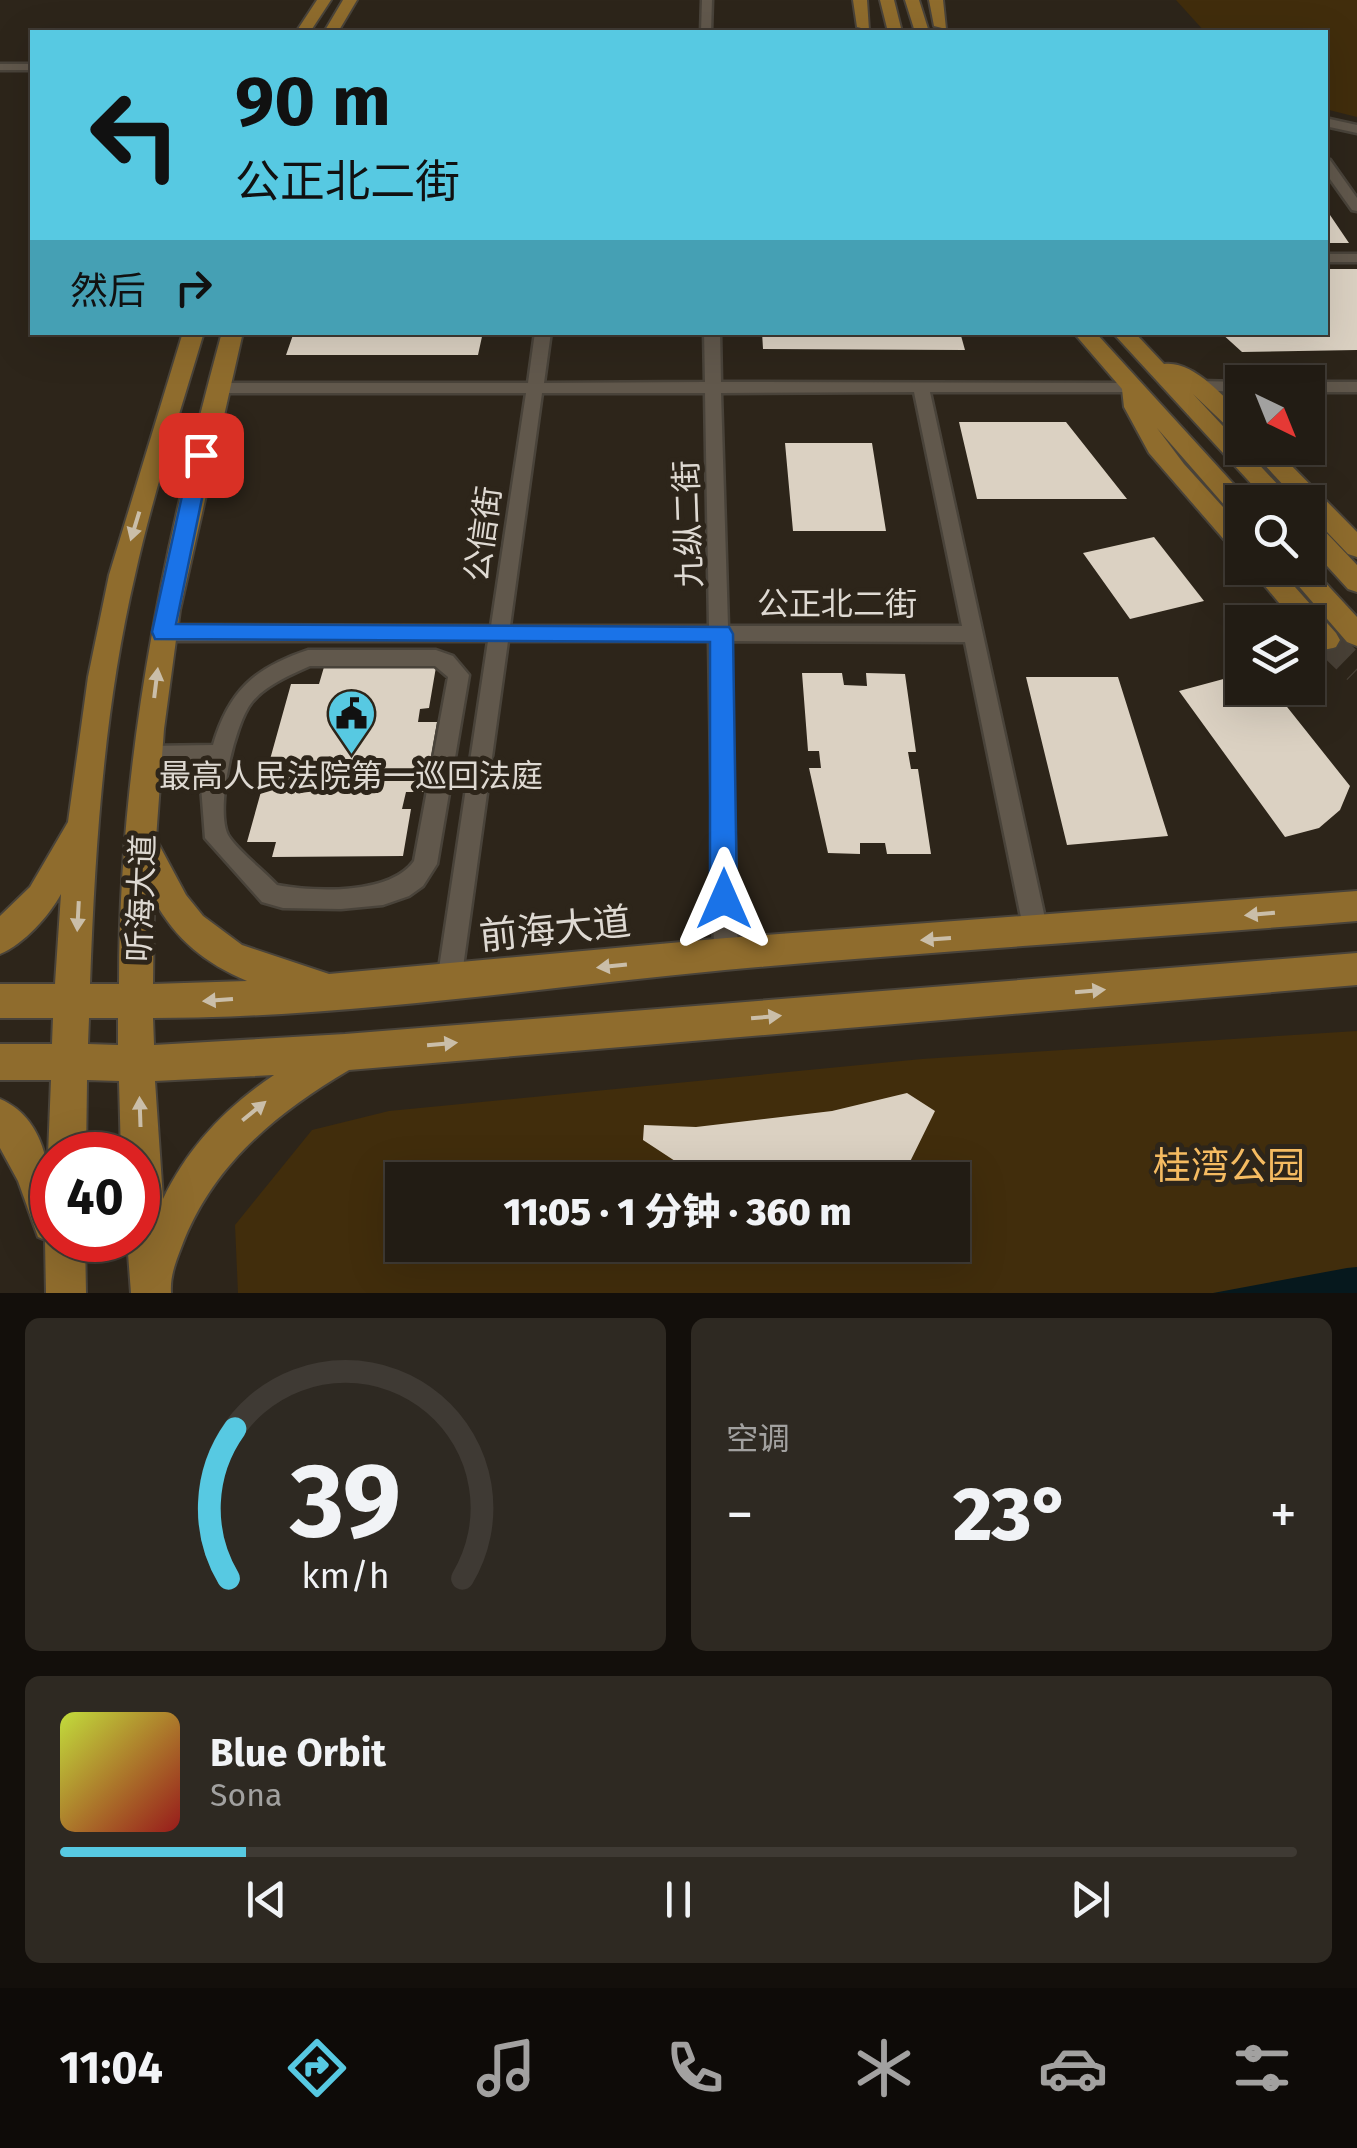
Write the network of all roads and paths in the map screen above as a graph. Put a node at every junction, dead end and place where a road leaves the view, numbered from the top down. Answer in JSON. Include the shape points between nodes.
{"nodes":[{"id":1,"x":324,"y":0,"type":"edge"},
{"id":2,"x":350,"y":0,"type":"edge"},
{"id":3,"x":707,"y":0,"type":"edge"},
{"id":4,"x":860,"y":0,"type":"edge"},
{"id":5,"x":887,"y":0,"type":"edge"},
{"id":6,"x":912,"y":0,"type":"edge"},
{"id":7,"x":936,"y":0,"type":"edge"},
{"id":8,"x":940,"y":26,"type":"dead end"},
{"id":9,"x":864,"y":27,"type":"dead end"},
{"id":10,"x":304,"y":30,"type":"edge"},
{"id":11,"x":332,"y":30,"type":"edge"},
{"id":12,"x":706,"y":30,"type":"edge"},
{"id":13,"x":895,"y":30,"type":"edge"},
{"id":14,"x":921,"y":30,"type":"edge"},
{"id":15,"x":0,"y":63,"type":"edge"},
{"id":16,"x":30,"y":63,"type":"edge"},
{"id":17,"x":1328,"y":123,"type":"edge"},
{"id":18,"x":1357,"y":129,"type":"edge"},
{"id":19,"x":1328,"y":131,"type":"edge"},
{"id":20,"x":1357,"y":137,"type":"edge"},
{"id":21,"x":1328,"y":167,"type":"edge"},
{"id":22,"x":1328,"y":194,"type":"edge"},
{"id":23,"x":1355,"y":201,"type":"edge"},
{"id":24,"x":1328,"y":258,"type":"edge"},
{"id":25,"x":1357,"y":258,"type":"edge"},
{"id":26,"x":193,"y":335,"type":"edge"},
{"id":27,"x":232,"y":335,"type":"edge"},
{"id":28,"x":543,"y":335,"type":"edge"},
{"id":29,"x":712,"y":335,"type":"edge"},
{"id":30,"x":1086,"y":335,"type":"edge"},
{"id":31,"x":1130,"y":340,"type":"edge"},
{"id":32,"x":1199,"y":386,"type":"junction"},
{"id":33,"x":1225,"y":387,"type":"edge"},
{"id":34,"x":1325,"y":387,"type":"edge"},
{"id":35,"x":218,"y":388,"type":"junction"},
{"id":36,"x":535,"y":388,"type":"junction"},
{"id":37,"x":714,"y":388,"type":"junction"},
{"id":38,"x":921,"y":388,"type":"junction"},
{"id":39,"x":1133,"y":388,"type":"junction"},
{"id":40,"x":1357,"y":388,"type":"edge"},
{"id":41,"x":1225,"y":411,"type":"edge"},
{"id":42,"x":1277,"y":465,"type":"edge"},
{"id":43,"x":1266,"y":485,"type":"edge"},
{"id":44,"x":1225,"y":489,"type":"edge"},
{"id":45,"x":1225,"y":524,"type":"edge"},
{"id":46,"x":1325,"y":547,"type":"edge"},
{"id":47,"x":1357,"y":548,"type":"edge"},
{"id":48,"x":1357,"y":582,"type":"edge"},
{"id":49,"x":1278,"y":585,"type":"edge"},
{"id":50,"x":1311,"y":585,"type":"edge"},
{"id":51,"x":163,"y":632,"type":"junction"},
{"id":52,"x":315,"y":633,"type":"junction"},
{"id":53,"x":499,"y":633,"type":"junction"},
{"id":54,"x":721,"y":634,"type":"junction"},
{"id":55,"x":971,"y":634,"type":"junction"},
{"id":56,"x":1357,"y":635,"type":"tunnel mouth"},
{"id":57,"x":1326,"y":640,"type":"tunnel mouth"},
{"id":58,"x":308,"y":658,"type":"junction"},
{"id":59,"x":445,"y":753,"type":"junction"},
{"id":60,"x":482,"y":753,"type":"junction"},
{"id":61,"x":148,"y":754,"type":"junction"},
{"id":62,"x":221,"y":754,"type":"junction"},
{"id":63,"x":85,"y":818,"type":"junction"},
{"id":64,"x":143,"y":843,"type":"junction"},
{"id":65,"x":1357,"y":906,"type":"edge"},
{"id":66,"x":1036,"y":932,"type":"junction"},
{"id":67,"x":0,"y":938,"type":"edge"},
{"id":68,"x":726,"y":954,"type":"junction"},
{"id":69,"x":1357,"y":969,"type":"edge"},
{"id":70,"x":449,"y":982,"type":"junction"},
{"id":71,"x":342,"y":992,"type":"junction"},
{"id":72,"x":0,"y":1001,"type":"edge"},
{"id":73,"x":72,"y":1003,"type":"junction"},
{"id":74,"x":138,"y":1003,"type":"junction"},
{"id":75,"x":345,"y":1052,"type":"junction"},
{"id":76,"x":0,"y":1062,"type":"edge"},
{"id":77,"x":139,"y":1063,"type":"junction"},
{"id":78,"x":68,"y":1065,"type":"junction"},
{"id":79,"x":0,"y":1118,"type":"edge"},
{"id":80,"x":67,"y":1132,"type":"edge"},
{"id":81,"x":30,"y":1164,"type":"edge"},
{"id":82,"x":150,"y":1286,"type":"edge"}],
"edges":[{"from":1,"to":10,"type":"main road"},
{"from":2,"to":11,"type":"main road"},
{"from":3,"to":12,"type":"street"},
{"from":4,"to":9,"type":"main road"},
{"from":5,"to":13,"type":"main road"},
{"from":6,"to":14,"type":"main road"},
{"from":7,"to":8,"type":"main road"},
{"from":15,"to":16,"type":"street"},
{"from":17,"to":18,"type":"street"},
{"from":19,"to":20,"type":"street"},
{"from":21,"to":23,"type":"street"},
{"from":22,"to":23,"type":"street"},
{"from":24,"to":25,"type":"street"},
{"from":26,"to":63,"type":"main road","name":"听海大道","one_way":true,"via":[[114,607]]},
{"from":27,"to":35,"type":"main road","name":"听海大道"},
{"from":28,"to":36,"type":"street","name":"公信街"},
{"from":29,"to":37,"type":"street","name":"九纵二街"},
{"from":30,"to":39,"type":"main road"},
{"from":31,"to":32,"type":"main road"},
{"from":31,"to":43,"type":"main road"},
{"from":32,"to":33,"type":"street"},
{"from":32,"to":41,"type":"main road"},
{"from":34,"to":40,"type":"street"},
{"from":35,"to":36,"type":"street"},
{"from":35,"to":51,"type":"main road","name":"听海大道"},
{"from":36,"to":37,"type":"street"},
{"from":36,"to":53,"type":"street","name":"公信街"},
{"from":37,"to":38,"type":"street"},
{"from":37,"to":54,"type":"street","name":"九纵二街"},
{"from":38,"to":39,"type":"street"},
{"from":38,"to":55,"type":"street"},
{"from":39,"to":44,"type":"main road"},
{"from":39,"to":45,"type":"main road","via":[[1133,408],[1145,431]]},
{"from":42,"to":47,"type":"main road"},
{"from":46,"to":48,"type":"main road"},
{"from":49,"to":57,"type":"main road"},
{"from":50,"to":56,"type":"main road"},
{"from":51,"to":52,"type":"street","name":"公正北二街"},
{"from":61,"to":51,"type":"main road","name":"听海大道","one_way":true},
{"from":52,"to":53,"type":"street","name":"公正北二街"},
{"from":52,"to":58,"type":"street"},
{"from":53,"to":54,"type":"street","name":"公正北二街"},
{"from":53,"to":60,"type":"street","name":"公信街"},
{"from":54,"to":55,"type":"street","name":"公正北二街"},
{"from":54,"to":68,"type":"street","name":"九纵二街"},
{"from":55,"to":66,"type":"street"},
{"from":58,"to":59,"type":"street","via":[[446,662],[459,675]]},
{"from":58,"to":62,"type":"street","via":[[245,695]]},
{"from":59,"to":60,"type":"street"},
{"from":59,"to":62,"type":"street","via":[[421,875],[376,895],[283,897],[270,894],[216,838],[212,786]]},
{"from":60,"to":70,"type":"street","name":"公信街"},
{"from":61,"to":62,"type":"street"},
{"from":61,"to":64,"type":"main road","name":"听海大道"},
{"from":63,"to":67,"type":"main road","via":[[42,898]]},
{"from":63,"to":73,"type":"main road","name":"听海大道","one_way":true},
{"from":64,"to":71,"type":"main road","via":[[158,880],[205,943],[240,964]]},
{"from":64,"to":74,"type":"main road","name":"听海大道"},
{"from":65,"to":66,"type":"main road","name":"前海大道","one_way":true},
{"from":66,"to":68,"type":"main road","name":"前海大道","one_way":true},
{"from":68,"to":70,"type":"main road","name":"前海大道","one_way":true},
{"from":75,"to":69,"type":"main road","one_way":true},
{"from":70,"to":71,"type":"main road","name":"前海大道"},
{"from":71,"to":74,"type":"main road","name":"前海大道","one_way":true},
{"from":72,"to":73,"type":"main road","name":"前海大道"},
{"from":73,"to":74,"type":"main road","name":"前海大道"},
{"from":73,"to":78,"type":"main road","name":"听海大道"},
{"from":74,"to":77,"type":"main road","name":"听海大道"},
{"from":75,"to":77,"type":"main road"},
{"from":82,"to":75,"type":"main road","one_way":true,"via":[[172,1216],[223,1139],[252,1110]]},
{"from":76,"to":78,"type":"main road"},
{"from":77,"to":78,"type":"main road"},
{"from":82,"to":77,"type":"main road","name":"听海大道","one_way":true},
{"from":78,"to":80,"type":"main road","name":"听海大道"},
{"from":79,"to":81,"type":"main road"}]}
